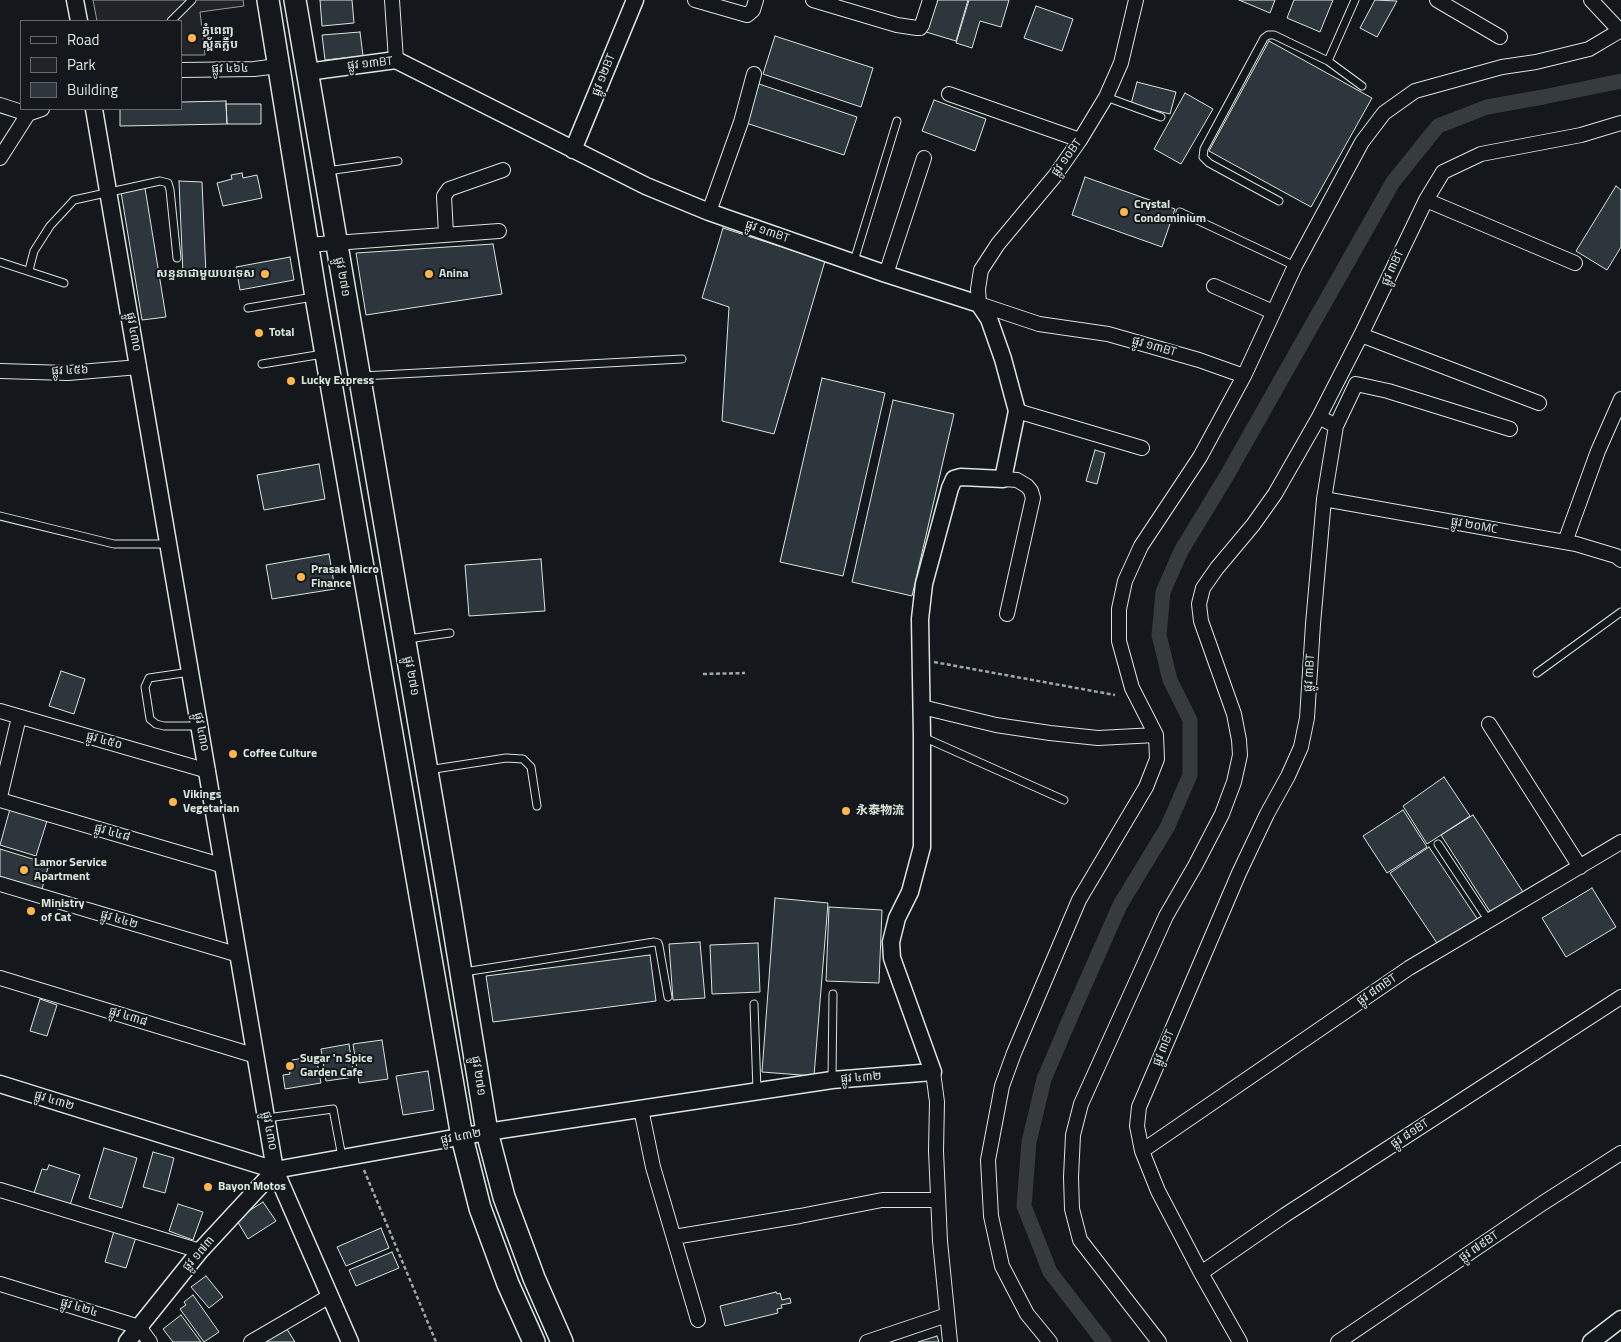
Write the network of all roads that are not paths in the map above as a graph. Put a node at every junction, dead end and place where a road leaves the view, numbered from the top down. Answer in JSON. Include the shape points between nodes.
{"nodes":[{"id":1,"x":75,"y":0,"type":"edge"},
{"id":2,"x":192,"y":0,"type":"edge"},
{"id":3,"x":268,"y":0,"type":"edge"},
{"id":4,"x":295,"y":0,"type":"edge"},
{"id":5,"x":392,"y":0,"type":"edge"},
{"id":6,"x":635,"y":0,"type":"edge"},
{"id":7,"x":695,"y":0,"type":"edge"},
{"id":8,"x":756,"y":0,"type":"edge"},
{"id":9,"x":812,"y":0,"type":"edge"},
{"id":10,"x":930,"y":0,"type":"edge"},
{"id":11,"x":1136,"y":0,"type":"edge"},
{"id":12,"x":1355,"y":0,"type":"edge"},
{"id":13,"x":1437,"y":0,"type":"edge"},
{"id":14,"x":1591,"y":0,"type":"edge"},
{"id":15,"x":79,"y":20,"type":"edge"},
{"id":16,"x":172,"y":20,"type":"edge"},
{"id":17,"x":1620,"y":30,"type":"edge"},
{"id":18,"x":1500,"y":37,"type":"dead end"},
{"id":19,"x":396,"y":60,"type":"junction"},
{"id":20,"x":1328,"y":61,"type":"junction"},
{"id":21,"x":278,"y":66,"type":"junction"},
{"id":22,"x":182,"y":70,"type":"edge"},
{"id":23,"x":307,"y":72,"type":"junction"},
{"id":24,"x":754,"y":74,"type":"dead end"},
{"id":25,"x":1362,"y":86,"type":"dead end"},
{"id":26,"x":949,"y":94,"type":"dead end"},
{"id":27,"x":1106,"y":97,"type":"junction"},
{"id":28,"x":0,"y":105,"type":"edge"},
{"id":29,"x":39,"y":110,"type":"edge"},
{"id":30,"x":94,"y":110,"type":"edge"},
{"id":31,"x":28,"y":114,"type":"junction"},
{"id":32,"x":1161,"y":117,"type":"dead end"},
{"id":33,"x":896,"y":121,"type":"dead end"},
{"id":34,"x":1621,"y":123,"type":"edge"},
{"id":35,"x":1080,"y":140,"type":"junction"},
{"id":36,"x":573,"y":150,"type":"junction"},
{"id":37,"x":0,"y":158,"type":"edge"},
{"id":38,"x":924,"y":158,"type":"dead end"},
{"id":39,"x":398,"y":161,"type":"dead end"},
{"id":40,"x":503,"y":170,"type":"dead end"},
{"id":41,"x":324,"y":171,"type":"junction"},
{"id":42,"x":110,"y":192,"type":"junction"},
{"id":43,"x":1426,"y":200,"type":"junction"},
{"id":44,"x":1279,"y":201,"type":"dead end"},
{"id":45,"x":708,"y":212,"type":"junction"},
{"id":46,"x":1180,"y":212,"type":"dead end"},
{"id":47,"x":499,"y":231,"type":"dead end"},
{"id":48,"x":446,"y":234,"type":"junction"},
{"id":49,"x":337,"y":243,"type":"junction"},
{"id":50,"x":308,"y":245,"type":"junction"},
{"id":51,"x":178,"y":258,"type":"dead end"},
{"id":52,"x":0,"y":262,"type":"edge"},
{"id":53,"x":854,"y":262,"type":"junction"},
{"id":54,"x":1575,"y":263,"type":"dead end"},
{"id":55,"x":1295,"y":266,"type":"junction"},
{"id":56,"x":29,"y":270,"type":"junction"},
{"id":57,"x":886,"y":274,"type":"junction"},
{"id":58,"x":64,"y":284,"type":"dead end"},
{"id":59,"x":1214,"y":286,"type":"dead end"},
{"id":60,"x":316,"y":297,"type":"junction"},
{"id":61,"x":979,"y":304,"type":"junction"},
{"id":62,"x":248,"y":308,"type":"dead end"},
{"id":63,"x":1273,"y":312,"type":"junction"},
{"id":64,"x":1361,"y":335,"type":"junction"},
{"id":65,"x":326,"y":353,"type":"junction"},
{"id":66,"x":682,"y":359,"type":"dead end"},
{"id":67,"x":262,"y":364,"type":"dead end"},
{"id":68,"x":139,"y":367,"type":"junction"},
{"id":69,"x":0,"y":371,"type":"edge"},
{"id":70,"x":360,"y":376,"type":"junction"},
{"id":71,"x":1244,"y":376,"type":"junction"},
{"id":72,"x":1621,"y":399,"type":"edge"},
{"id":73,"x":1539,"y":403,"type":"dead end"},
{"id":74,"x":1016,"y":412,"type":"junction"},
{"id":75,"x":1319,"y":418,"type":"junction"},
{"id":76,"x":1336,"y":426,"type":"junction"},
{"id":77,"x":1510,"y":428,"type":"dead end"},
{"id":78,"x":1142,"y":448,"type":"dead end"},
{"id":79,"x":1003,"y":479,"type":"junction"},
{"id":80,"x":1324,"y":499,"type":"junction"},
{"id":81,"x":0,"y":516,"type":"edge"},
{"id":82,"x":1565,"y":542,"type":"junction"},
{"id":83,"x":169,"y":544,"type":"junction"},
{"id":84,"x":1621,"y":560,"type":"edge"},
{"id":85,"x":1621,"y":612,"type":"edge"},
{"id":86,"x":1007,"y":614,"type":"dead end"},
{"id":87,"x":450,"y":633,"type":"dead end"},
{"id":88,"x":405,"y":639,"type":"junction"},
{"id":89,"x":190,"y":672,"type":"junction"},
{"id":90,"x":1538,"y":673,"type":"dead end"},
{"id":91,"x":922,"y":708,"type":"junction"},
{"id":92,"x":0,"y":711,"type":"edge"},
{"id":93,"x":19,"y":717,"type":"junction"},
{"id":94,"x":1489,"y":724,"type":"dead end"},
{"id":95,"x":200,"y":726,"type":"junction"},
{"id":96,"x":1156,"y":735,"type":"junction"},
{"id":97,"x":922,"y":736,"type":"junction"},
{"id":98,"x":427,"y":770,"type":"junction"},
{"id":99,"x":208,"y":771,"type":"junction"},
{"id":100,"x":0,"y":798,"type":"edge"},
{"id":101,"x":1064,"y":800,"type":"dead end"},
{"id":102,"x":537,"y":806,"type":"dead end"},
{"id":103,"x":1621,"y":842,"type":"edge"},
{"id":104,"x":1438,"y":844,"type":"dead end"},
{"id":105,"x":224,"y":866,"type":"junction"},
{"id":106,"x":1580,"y":867,"type":"junction"},
{"id":107,"x":0,"y":884,"type":"edge"},
{"id":108,"x":1489,"y":921,"type":"junction"},
{"id":109,"x":239,"y":956,"type":"junction"},
{"id":110,"x":461,"y":973,"type":"junction"},
{"id":111,"x":0,"y":978,"type":"edge"},
{"id":112,"x":833,"y":994,"type":"dead end"},
{"id":113,"x":668,"y":997,"type":"dead end"},
{"id":114,"x":1621,"y":997,"type":"edge"},
{"id":115,"x":754,"y":1004,"type":"dead end"},
{"id":116,"x":256,"y":1056,"type":"junction"},
{"id":117,"x":933,"y":1072,"type":"junction"},
{"id":118,"x":832,"y":1080,"type":"junction"},
{"id":119,"x":0,"y":1084,"type":"edge"},
{"id":120,"x":757,"y":1091,"type":"junction"},
{"id":121,"x":641,"y":1109,"type":"junction"},
{"id":122,"x":266,"y":1118,"type":"junction"},
{"id":123,"x":487,"y":1132,"type":"junction"},
{"id":124,"x":462,"y":1137,"type":"junction"},
{"id":125,"x":1142,"y":1151,"type":"junction"},
{"id":126,"x":1621,"y":1153,"type":"edge"},
{"id":127,"x":350,"y":1156,"type":"junction"},
{"id":128,"x":275,"y":1170,"type":"junction"},
{"id":129,"x":0,"y":1190,"type":"edge"},
{"id":130,"x":937,"y":1200,"type":"junction"},
{"id":131,"x":674,"y":1237,"type":"junction"},
{"id":132,"x":200,"y":1251,"type":"junction"},
{"id":133,"x":1201,"y":1273,"type":"junction"},
{"id":134,"x":0,"y":1284,"type":"edge"},
{"id":135,"x":330,"y":1296,"type":"junction"},
{"id":136,"x":947,"y":1315,"type":"junction"},
{"id":137,"x":1621,"y":1319,"type":"edge"},
{"id":138,"x":698,"y":1320,"type":"dead end"},
{"id":139,"x":139,"y":1327,"type":"junction"},
{"id":140,"x":127,"y":1342,"type":"edge"},
{"id":141,"x":150,"y":1342,"type":"edge"},
{"id":142,"x":251,"y":1342,"type":"edge"},
{"id":143,"x":350,"y":1342,"type":"edge"},
{"id":144,"x":534,"y":1342,"type":"edge"},
{"id":145,"x":562,"y":1342,"type":"edge"},
{"id":146,"x":867,"y":1342,"type":"edge"},
{"id":147,"x":950,"y":1342,"type":"edge"},
{"id":148,"x":1050,"y":1342,"type":"edge"},
{"id":149,"x":1160,"y":1342,"type":"edge"},
{"id":150,"x":1240,"y":1342,"type":"edge"},
{"id":151,"x":1338,"y":1342,"type":"edge"},
{"id":152,"x":1592,"y":1342,"type":"edge"}],
"edges":[{"from":1,"to":15,"type":"street"},
{"from":2,"to":16,"type":"lane"},
{"from":3,"to":21,"type":"main road"},
{"from":4,"to":23,"type":"main road","name":"ផ្លូវ ២៧១"},
{"from":5,"to":19,"type":"street"},
{"from":6,"to":36,"type":"street","name":"ផ្លូវ ១២BT"},
{"from":7,"to":8,"type":"street","via":[[748,15]]},
{"from":9,"to":10,"type":"street","via":[[917,28],[922,25]]},
{"from":11,"to":27,"type":"street","name":"ផ្លូវ ១០BT","via":[[1121,63]]},
{"from":12,"to":20,"type":"lane"},
{"from":13,"to":18,"type":"street"},
{"from":14,"to":17,"type":"street"},
{"from":17,"to":55,"type":"street","via":[[1589,48],[1415,91],[1384,113],[1362,142]]},
{"from":19,"to":23,"type":"street","name":"ផ្លូវ ១៣BT"},
{"from":19,"to":36,"type":"street","name":"ផ្លូវ ១៣BT"},
{"from":20,"to":25,"type":"lane"},
{"from":20,"to":44,"type":"lane","via":[[1268,35],[1204,149],[1203,158],[1209,163]]},
{"from":21,"to":22,"type":"street","name":"ផ្លូវ ៤៦៤"},
{"from":21,"to":50,"type":"main road"},
{"from":23,"to":41,"type":"main road","name":"ផ្លូវ ២៧១"},
{"from":24,"to":45,"type":"street","via":[[741,122]]},
{"from":26,"to":35,"type":"street"},
{"from":27,"to":32,"type":"lane"},
{"from":27,"to":35,"type":"street","name":"ផ្លូវ ១០BT"},
{"from":28,"to":31,"type":"street"},
{"from":29,"to":31,"type":"street"},
{"from":30,"to":42,"type":"street","name":"ផ្លូវ ៤៣០"},
{"from":31,"to":37,"type":"street"},
{"from":33,"to":53,"type":"lane"},
{"from":34,"to":43,"type":"street","name":"ផ្លូវ ៣BT","via":[[1581,135],[1480,154],[1443,172]]},
{"from":35,"to":61,"type":"street","name":"ផ្លូវ ១០BT","via":[[981,270]]},
{"from":36,"to":45,"type":"street","name":"ផ្លូវ ១៣BT"},
{"from":38,"to":57,"type":"street"},
{"from":39,"to":41,"type":"lane"},
{"from":40,"to":48,"type":"street","via":[[449,188],[444,196]]},
{"from":41,"to":49,"type":"main road","name":"ផ្លូវ ២៧១"},
{"from":42,"to":51,"type":"lane","via":[[160,181],[168,183]]},
{"from":42,"to":56,"type":"lane","via":[[74,200],[46,232],[34,252]]},
{"from":42,"to":68,"type":"street","name":"ផ្លូវ ៤៣០"},
{"from":43,"to":54,"type":"street"},
{"from":43,"to":64,"type":"street","name":"ផ្លូវ ៣BT"},
{"from":45,"to":53,"type":"street","name":"ផ្លូវ ១៣BT"},
{"from":46,"to":55,"type":"lane"},
{"from":47,"to":48,"type":"street"},
{"from":48,"to":49,"type":"street"},
{"from":49,"to":50,"type":"street"},
{"from":49,"to":70,"type":"main road","name":"ផ្លូវ ២៧១"},
{"from":50,"to":60,"type":"main road"},
{"from":52,"to":56,"type":"lane"},
{"from":53,"to":57,"type":"street","name":"ផ្លូវ ១៣BT"},
{"from":55,"to":63,"type":"street"},
{"from":56,"to":58,"type":"lane"},
{"from":57,"to":61,"type":"street","name":"ផ្លូវ ១៣BT"},
{"from":59,"to":63,"type":"street"},
{"from":60,"to":62,"type":"lane"},
{"from":60,"to":65,"type":"main road"},
{"from":61,"to":71,"type":"street","name":"ផ្លូវ ១៣BT","via":[[1039,324],[1108,334]]},
{"from":61,"to":74,"type":"street","via":[[989,319],[1004,359]]},
{"from":63,"to":71,"type":"street"},
{"from":64,"to":73,"type":"street"},
{"from":64,"to":75,"type":"street","name":"ផ្លូវ ៣BT"},
{"from":65,"to":67,"type":"lane"},
{"from":65,"to":124,"type":"main road"},
{"from":66,"to":70,"type":"lane"},
{"from":68,"to":69,"type":"street","name":"ផ្លូវ ៤៥៦","via":[[68,373]]},
{"from":68,"to":83,"type":"street","name":"ផ្លូវ ៤៣០"},
{"from":70,"to":88,"type":"main road","name":"ផ្លូវ ២៧១"},
{"from":71,"to":96,"type":"street","via":[[1200,457],[1141,546],[1124,581],[1119,610],[1119,641],[1132,688]]},
{"from":72,"to":82,"type":"street"},
{"from":74,"to":78,"type":"street"},
{"from":74,"to":79,"type":"street"},
{"from":75,"to":76,"type":"street"},
{"from":75,"to":149,"type":"street","name":"ផ្លូវ ៣BT","via":[[1275,494],[1203,588],[1199,604],[1201,621],[1234,714],[1239,740],[1240,755],[1234,782],[1222,814],[1166,916],[1081,1104],[1073,1136],[1072,1209],[1080,1240]]},
{"from":76,"to":77,"type":"street","name":"ផ្លូវ ៣BT","via":[[1356,384]]},
{"from":76,"to":80,"type":"street","name":"ផ្លូវ ៣BT"},
{"from":79,"to":86,"type":"street","via":[[1017,480],[1032,491]]},
{"from":79,"to":91,"type":"street","via":[[961,477],[954,479],[950,488],[924,584],[920,619]]},
{"from":80,"to":82,"type":"street","name":"ផ្លូវ ២០MC"},
{"from":80,"to":125,"type":"street","name":"ផ្លូវ ៣BT","via":[[1308,710],[1301,747],[1239,873],[1139,1107],[1137,1126]]},
{"from":81,"to":83,"type":"lane","via":[[114,544]]},
{"from":82,"to":84,"type":"street","name":"ផ្លូវ ២០MC"},
{"from":83,"to":89,"type":"street","name":"ផ្លូវ ៤៣០"},
{"from":85,"to":90,"type":"lane"},
{"from":87,"to":88,"type":"lane"},
{"from":88,"to":98,"type":"main road","name":"ផ្លូវ ២៧១"},
{"from":89,"to":95,"type":"street","name":"ផ្លូវ ៤៣០"},
{"from":89,"to":95,"type":"lane","via":[[148,678],[145,687],[150,719],[164,726]]},
{"from":91,"to":96,"type":"street","via":[[1050,733],[1098,738]]},
{"from":91,"to":97,"type":"street"},
{"from":92,"to":93,"type":"street","name":"ផ្លូវ ៤៥០"},
{"from":93,"to":99,"type":"street","name":"ផ្លូវ ៤៥០"},
{"from":93,"to":100,"type":"street"},
{"from":94,"to":106,"type":"street"},
{"from":95,"to":99,"type":"street","name":"ផ្លូវ ៤៣០"},
{"from":96,"to":148,"type":"street","via":[[1157,759],[1146,786],[1079,900],[1014,1053],[1002,1086],[988,1160],[992,1216],[1002,1266],[1027,1314]]},
{"from":97,"to":101,"type":"lane"},
{"from":97,"to":117,"type":"street","via":[[922,846],[910,892],[897,918],[892,958]]},
{"from":98,"to":102,"type":"lane","via":[[506,758],[522,759],[531,767]]},
{"from":98,"to":110,"type":"main road","name":"ផ្លូវ ២៧១"},
{"from":99,"to":105,"type":"street","name":"ផ្លូវ ៤៣០"},
{"from":100,"to":105,"type":"street","name":"ផ្លូវ ៤៤៨"},
{"from":103,"to":106,"type":"street","name":"ផ្លូវ ៨៣BT"},
{"from":104,"to":108,"type":"lane"},
{"from":105,"to":109,"type":"street","name":"ផ្លូវ ៤៣០"},
{"from":106,"to":108,"type":"street","name":"ផ្លូវ ៨៣BT"},
{"from":107,"to":109,"type":"street","name":"ផ្លូវ ៤៤២"},
{"from":108,"to":125,"type":"street","name":"ផ្លូវ ៨៣BT","via":[[1408,968]]},
{"from":109,"to":116,"type":"street","name":"ផ្លូវ ៤៣០"},
{"from":110,"to":113,"type":"lane","via":[[654,942],[659,946]]},
{"from":110,"to":123,"type":"main road","name":"ផ្លូវ ២៧១"},
{"from":111,"to":116,"type":"street","name":"ផ្លូវ ៤៣៨"},
{"from":112,"to":118,"type":"lane"},
{"from":114,"to":133,"type":"street","name":"ផ្លូវ ៨១BT"},
{"from":115,"to":120,"type":"lane"},
{"from":116,"to":122,"type":"street","name":"ផ្លូវ ៤៣០"},
{"from":117,"to":118,"type":"street","name":"ផ្លូវ ៤៣២"},
{"from":117,"to":130,"type":"street","via":[[937,1102]]},
{"from":118,"to":120,"type":"street","name":"ផ្លូវ ៤៣២"},
{"from":119,"to":128,"type":"street","name":"ផ្លូវ ៤៣២"},
{"from":120,"to":121,"type":"street","name":"ផ្លូវ ៤៣២"},
{"from":121,"to":123,"type":"street","name":"ផ្លូវ ៤៣២"},
{"from":121,"to":131,"type":"street","via":[[653,1167]]},
{"from":122,"to":127,"type":"lane","via":[[332,1109]]},
{"from":122,"to":128,"type":"street","name":"ផ្លូវ ៤៣០"},
{"from":123,"to":124,"type":"street","name":"ផ្លូវ ៤៣២"},
{"from":123,"to":145,"type":"main road","name":"ផ្លូវ ២៧១","via":[[504,1197]]},
{"from":124,"to":127,"type":"street","name":"ផ្លូវ ៤៣២"},
{"from":124,"to":144,"type":"main road","via":[[480,1208]]},
{"from":125,"to":133,"type":"street","name":"ផ្លូវ ៣BT","via":[[1158,1190]]},
{"from":126,"to":151,"type":"street","name":"ផ្លូវ ៧៩BT"},
{"from":127,"to":128,"type":"street","name":"ផ្លូវ ៤៣២"},
{"from":128,"to":132,"type":"street","name":"ផ្លូវ ១៧៣"},
{"from":128,"to":135,"type":"street","name":"ផ្លូវ ៤៣០"},
{"from":129,"to":132,"type":"street"},
{"from":130,"to":131,"type":"street","via":[[882,1200]]},
{"from":130,"to":136,"type":"street"},
{"from":131,"to":138,"type":"street"},
{"from":132,"to":139,"type":"street","name":"ផ្លូវ ១៧៣"},
{"from":133,"to":150,"type":"street","name":"ផ្លូវ ៣BT"},
{"from":134,"to":139,"type":"street","name":"ផ្លូវ ៤២៤"},
{"from":135,"to":142,"type":"street"},
{"from":135,"to":143,"type":"street","name":"ផ្លូវ ៤៣០"},
{"from":136,"to":146,"type":"street"},
{"from":136,"to":147,"type":"street"},
{"from":137,"to":152,"type":"street"},
{"from":139,"to":140,"type":"street","name":"ផ្លូវ ១៧៣"},
{"from":139,"to":141,"type":"street"}]}
